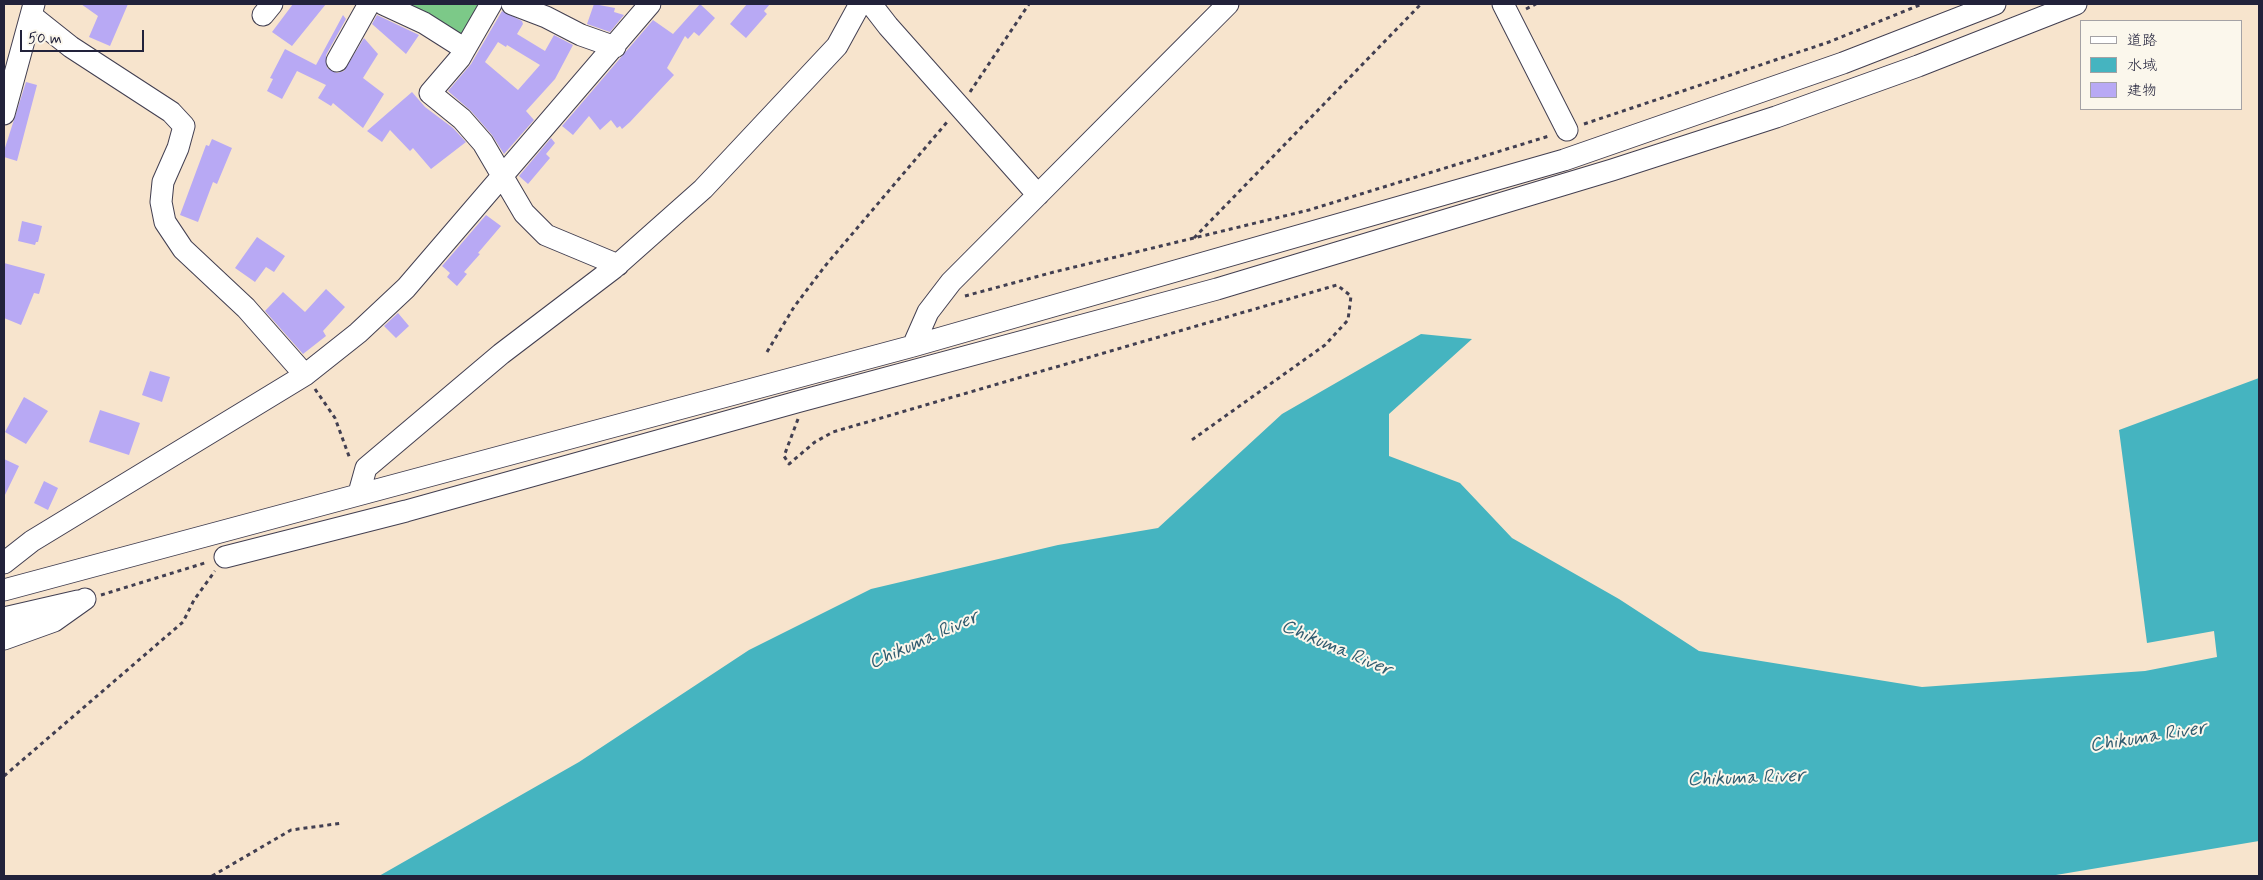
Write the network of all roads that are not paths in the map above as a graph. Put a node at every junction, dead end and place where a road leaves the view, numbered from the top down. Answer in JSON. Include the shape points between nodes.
{"nodes":[{"id":1,"x":369,"y":4,"type":"edge"},
{"id":2,"x":383,"y":4,"type":"edge"},
{"id":3,"x":491,"y":4,"type":"edge"},
{"id":4,"x":512,"y":4,"type":"edge"},
{"id":5,"x":650,"y":4,"type":"edge"},
{"id":6,"x":860,"y":4,"type":"edge"},
{"id":7,"x":871,"y":4,"type":"edge"},
{"id":8,"x":1228,"y":4,"type":"edge"},
{"id":9,"x":1503,"y":4,"type":"edge"},
{"id":10,"x":1995,"y":4,"type":"edge"},
{"id":11,"x":2076,"y":4,"type":"edge"},
{"id":12,"x":33,"y":10,"type":"edge"},
{"id":13,"x":615,"y":47,"type":"junction"},
{"id":14,"x":465,"y":49,"type":"junction"},
{"id":15,"x":337,"y":61,"type":"dead end"},
{"id":16,"x":4,"y":114,"type":"edge"},
{"id":17,"x":1567,"y":130,"type":"road end"},
{"id":18,"x":504,"y":177,"type":"junction"},
{"id":19,"x":1038,"y":195,"type":"junction"},
{"id":20,"x":618,"y":265,"type":"junction"},
{"id":21,"x":913,"y":346,"type":"junction"},
{"id":22,"x":304,"y":375,"type":"junction"},
{"id":23,"x":359,"y":493,"type":"junction"},
{"id":24,"x":225,"y":557,"type":"road end"},
{"id":25,"x":4,"y":563,"type":"edge"},
{"id":26,"x":4,"y":590,"type":"edge"},
{"id":27,"x":4,"y":618,"type":"edge"},
{"id":28,"x":4,"y":639,"type":"edge"}],
"edges":[{"from":1,"to":15,"type":"street"},
{"from":2,"to":14,"type":"street","via":[[424,23]]},
{"from":3,"to":14,"type":"street"},
{"from":4,"to":13,"type":"street"},
{"from":5,"to":13,"type":"street"},
{"from":6,"to":20,"type":"street","via":[[837,46],[703,189]]},
{"from":7,"to":19,"type":"street"},
{"from":8,"to":19,"type":"street"},
{"from":9,"to":17,"type":"street"},
{"from":10,"to":21,"type":"street","via":[[1843,63],[1564,160]]},
{"from":11,"to":24,"type":"street","via":[[1776,117],[1217,289],[406,512]]},
{"from":12,"to":16,"type":"street"},
{"from":12,"to":22,"type":"street","via":[[71,47],[170,112],[184,126],[163,182],[161,202],[165,222],[183,249],[246,308]]},
{"from":13,"to":18,"type":"street"},
{"from":14,"to":18,"type":"street","via":[[430,93],[462,119],[483,143]]},
{"from":18,"to":20,"type":"street","via":[[505,184],[524,213],[546,235]]},
{"from":18,"to":22,"type":"street","via":[[406,288],[358,333]]},
{"from":19,"to":21,"type":"street","via":[[941,295],[928,312]]},
{"from":20,"to":23,"type":"street","via":[[501,354],[366,468]]},
{"from":21,"to":23,"type":"street"},
{"from":22,"to":25,"type":"street","via":[[32,541]]},
{"from":23,"to":26,"type":"street"},
{"from":27,"to":28,"type":"street","via":[[85,600],[54,621]]}]}
